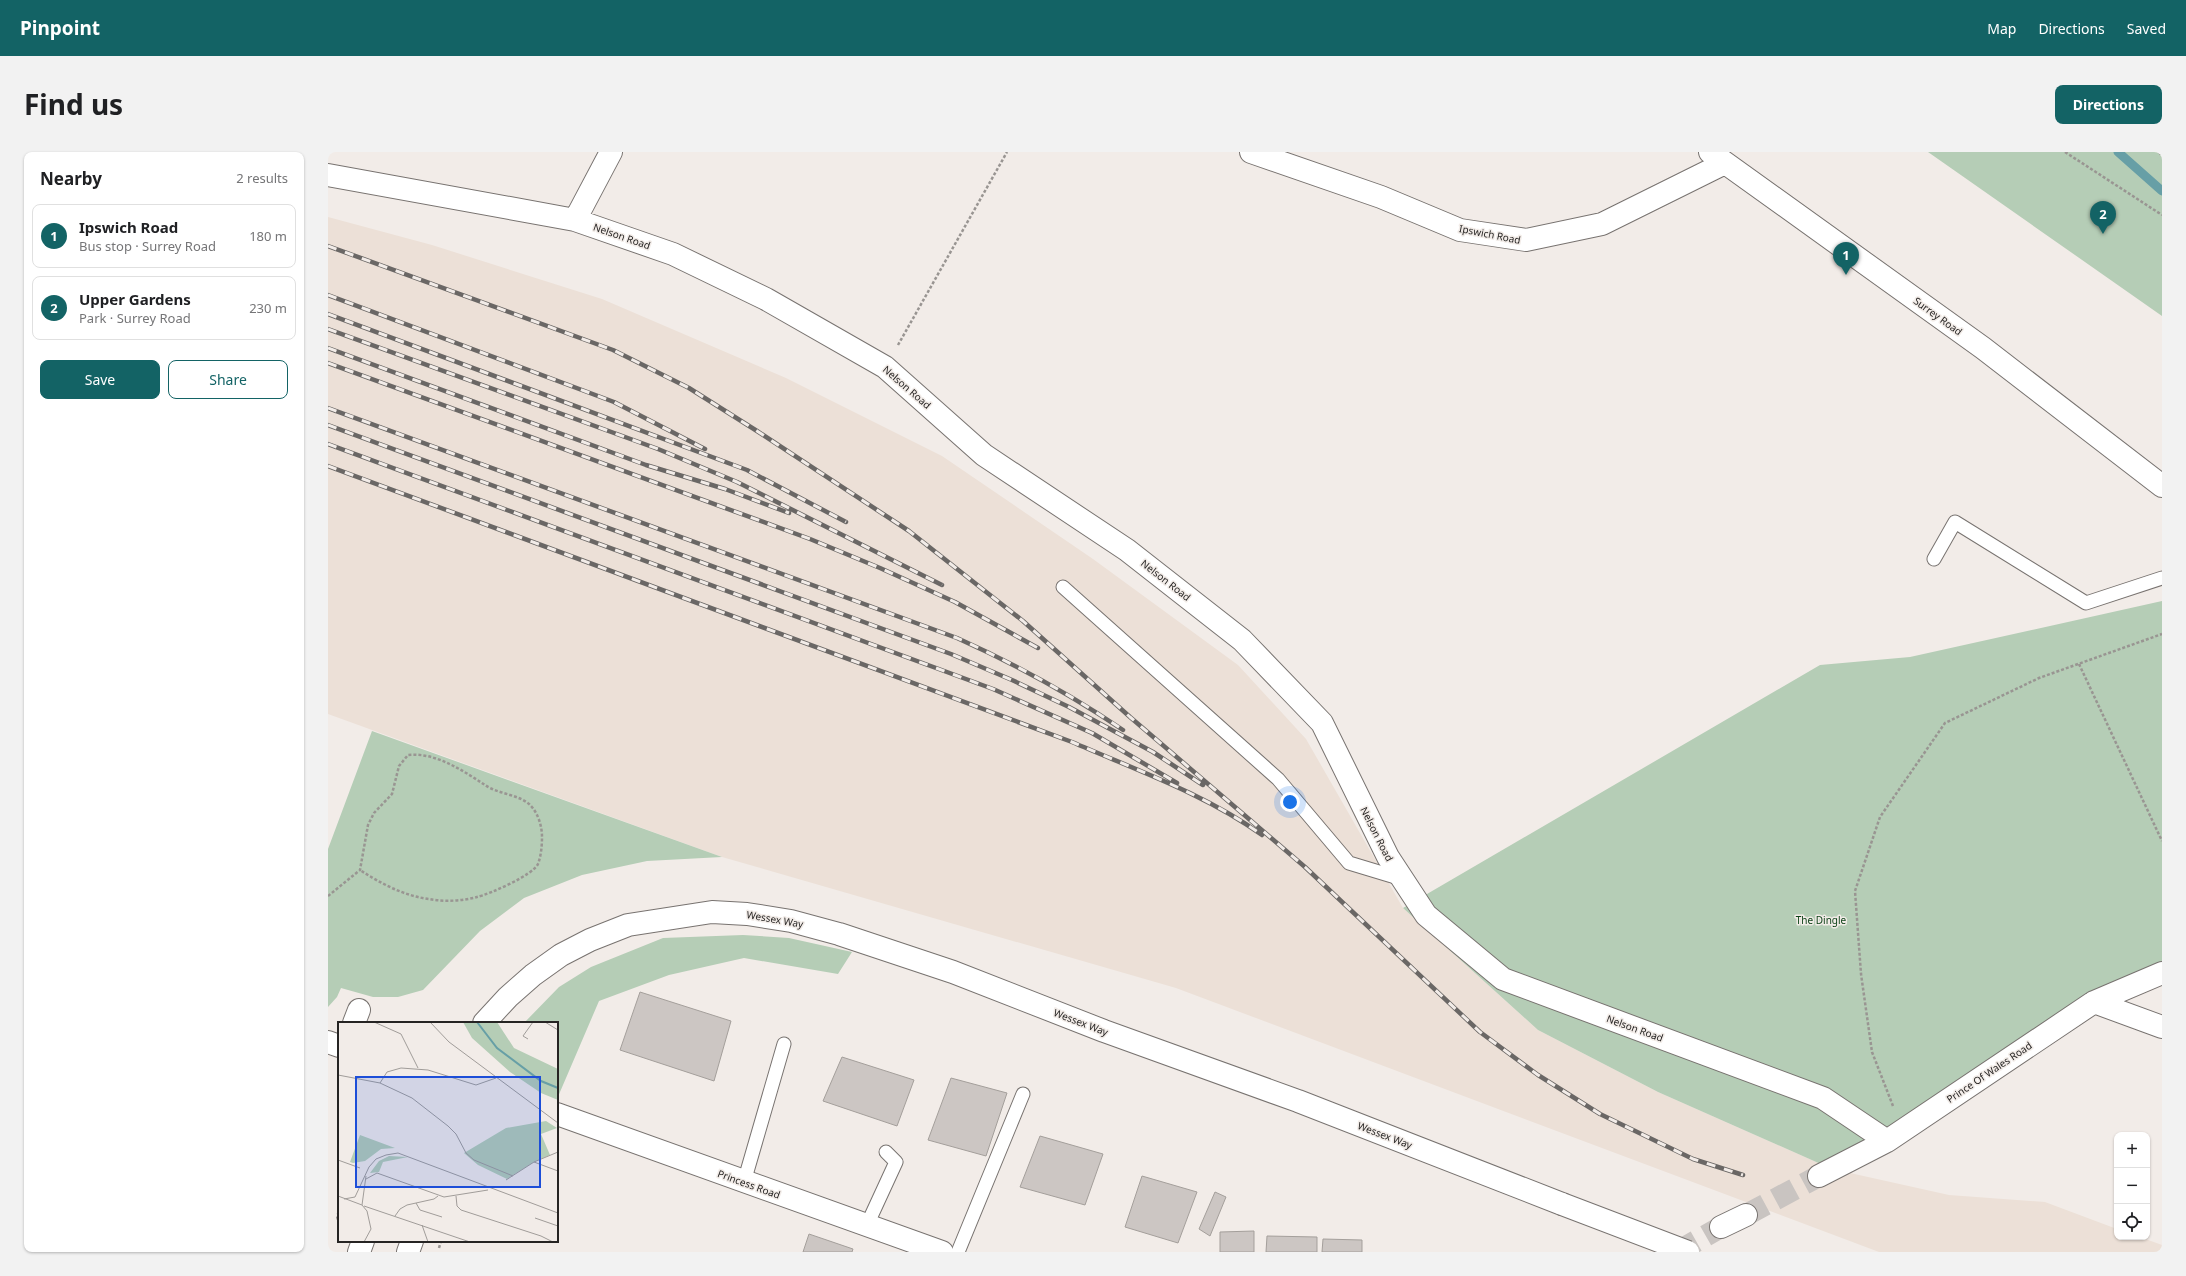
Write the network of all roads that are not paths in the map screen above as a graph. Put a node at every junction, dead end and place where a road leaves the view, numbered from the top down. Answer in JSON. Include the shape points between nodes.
{"nodes":[{"id":1,"x":611,"y":152,"type":"edge"},
{"id":2,"x":1251,"y":152,"type":"edge"},
{"id":3,"x":1717,"y":157,"type":"edge"},
{"id":4,"x":328,"y":175,"type":"edge"},
{"id":5,"x":575,"y":220,"type":"junction"},
{"id":6,"x":2162,"y":486,"type":"edge"},
{"id":7,"x":1934,"y":559,"type":"dead end"},
{"id":8,"x":2162,"y":578,"type":"edge"},
{"id":9,"x":1063,"y":587,"type":"dead end"},
{"id":10,"x":1402,"y":879,"type":"junction"},
{"id":11,"x":2162,"y":973,"type":"edge"},
{"id":12,"x":2094,"y":1002,"type":"junction"},
{"id":13,"x":485,"y":1022,"type":"edge"},
{"id":14,"x":2162,"y":1027,"type":"edge"},
{"id":15,"x":328,"y":1042,"type":"edge"},
{"id":16,"x":784,"y":1044,"type":"dead end"},
{"id":17,"x":338,"y":1046,"type":"edge"},
{"id":18,"x":1022,"y":1094,"type":"dead end"},
{"id":19,"x":558,"y":1114,"type":"edge"},
{"id":20,"x":1894,"y":1136,"type":"junction"},
{"id":21,"x":886,"y":1152,"type":"dead end"},
{"id":22,"x":1819,"y":1176,"type":"tunnel mouth"},
{"id":23,"x":744,"y":1182,"type":"junction"},
{"id":24,"x":1746,"y":1215,"type":"tunnel mouth"},
{"id":25,"x":867,"y":1225,"type":"junction"},
{"id":26,"x":1722,"y":1228,"type":"tunnel mouth"},
{"id":27,"x":363,"y":1242,"type":"edge"},
{"id":28,"x":412,"y":1242,"type":"edge"},
{"id":29,"x":359,"y":1252,"type":"edge"},
{"id":30,"x":408,"y":1252,"type":"edge"},
{"id":31,"x":942,"y":1252,"type":"edge"},
{"id":32,"x":958,"y":1252,"type":"edge"},
{"id":33,"x":1688,"y":1252,"type":"edge"}],
"edges":[{"from":1,"to":5,"type":"main road"},
{"from":2,"to":3,"type":"main road","name":"Ipswich Road","via":[[1381,197],[1460,230],[1526,240],[1602,224]]},
{"from":3,"to":6,"type":"main road","name":"Surrey Road","via":[[1982,348]]},
{"from":4,"to":5,"type":"main road","name":"Nelson Road"},
{"from":5,"to":10,"type":"main road","name":"Nelson Road","via":[[673,254],[766,299],[885,367],[984,455],[1127,550],[1242,640],[1322,722],[1388,856]]},
{"from":7,"to":8,"type":"lane","via":[[1955,522],[2086,603]]},
{"from":9,"to":10,"type":"lane","via":[[1278,779],[1349,863]]},
{"from":10,"to":20,"type":"main road","name":"Nelson Road","via":[[1426,915],[1503,979],[1824,1098]]},
{"from":11,"to":12,"type":"main road","name":"Prince Of Wales Road"},
{"from":12,"to":14,"type":"main road"},
{"from":12,"to":20,"type":"main road","name":"Prince Of Wales Road"},
{"from":13,"to":33,"type":"main road","name":"Wessex Way","bridge":true,"via":[[533,974],[561,955],[590,940],[628,926],[712,912],[791,921],[840,934],[953,972],[1104,1031],[1298,1101]]},
{"from":15,"to":17,"type":"main road"},
{"from":16,"to":23,"type":"lane"},
{"from":18,"to":32,"type":"lane"},
{"from":19,"to":23,"type":"main road","name":"Princess Road"},
{"from":20,"to":22,"type":"main road","name":"Prince Of Wales Road"},
{"from":21,"to":25,"type":"lane","via":[[896,1162]]},
{"from":23,"to":25,"type":"main road","name":"Princess Road"},
{"from":24,"to":26,"type":"main road"},
{"from":25,"to":31,"type":"main road","name":"Princess Road"},
{"from":27,"to":29,"type":"main road"},
{"from":28,"to":30,"type":"main road"}]}
